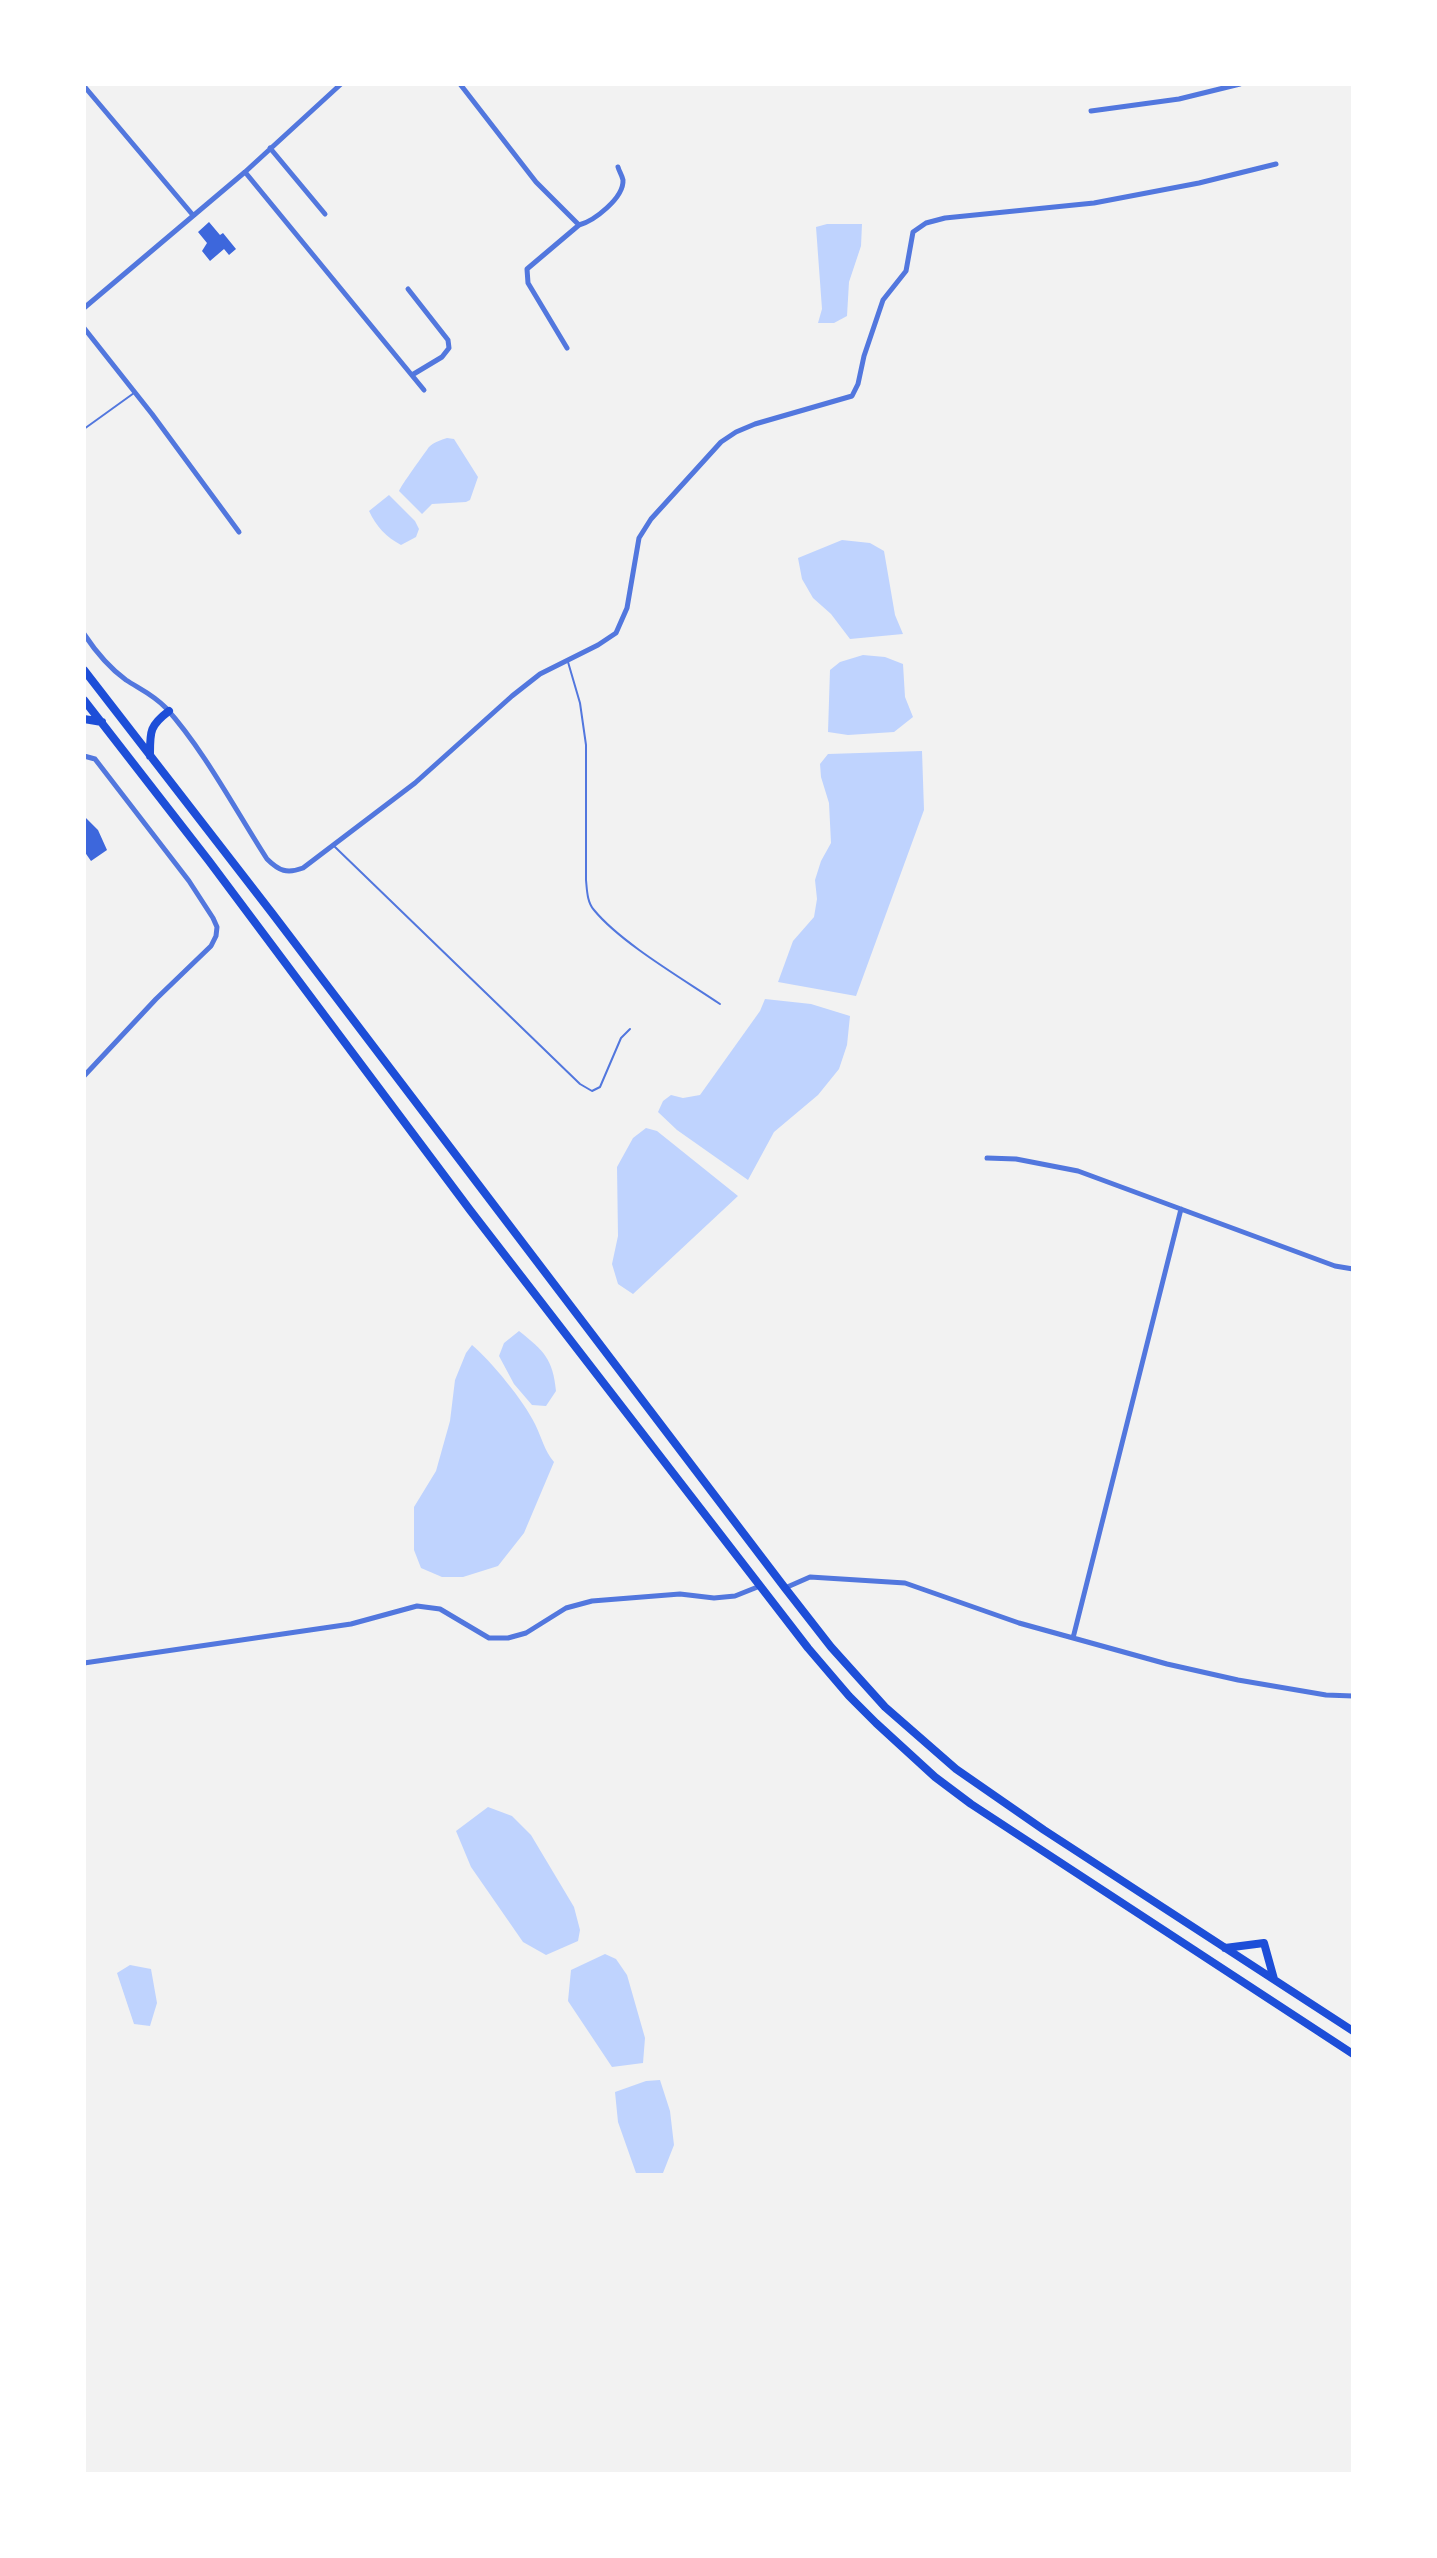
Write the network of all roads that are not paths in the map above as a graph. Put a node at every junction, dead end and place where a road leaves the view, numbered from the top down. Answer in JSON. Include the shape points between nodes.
{"nodes":[{"id":1,"x":341,"y":84,"type":"edge"},
{"id":2,"x":460,"y":84,"type":"edge"},
{"id":3,"x":1240,"y":84,"type":"edge"},
{"id":4,"x":84,"y":86,"type":"edge"},
{"id":5,"x":1091,"y":111,"type":"dead end"},
{"id":6,"x":270,"y":148,"type":"junction"},
{"id":7,"x":1276,"y":164,"type":"dead end"},
{"id":8,"x":618,"y":167,"type":"dead end"},
{"id":9,"x":245,"y":172,"type":"junction"},
{"id":10,"x":192,"y":214,"type":"junction"},
{"id":11,"x":325,"y":214,"type":"dead end"},
{"id":12,"x":579,"y":225,"type":"junction"},
{"id":13,"x":408,"y":289,"type":"dead end"},
{"id":14,"x":84,"y":308,"type":"edge"},
{"id":15,"x":84,"y":328,"type":"edge"},
{"id":16,"x":567,"y":348,"type":"dead end"},
{"id":17,"x":412,"y":375,"type":"junction"},
{"id":18,"x":424,"y":390,"type":"dead end"},
{"id":19,"x":135,"y":392,"type":"junction"},
{"id":20,"x":84,"y":429,"type":"edge"},
{"id":21,"x":239,"y":532,"type":"dead end"},
{"id":22,"x":84,"y":634,"type":"edge"},
{"id":23,"x":568,"y":660,"type":"junction"},
{"id":24,"x":84,"y":670,"type":"edge"},
{"id":25,"x":84,"y":700,"type":"edge"},
{"id":26,"x":169,"y":711,"type":"junction"},
{"id":27,"x":84,"y":719,"type":"edge"},
{"id":28,"x":102,"y":722,"type":"junction"},
{"id":29,"x":84,"y":756,"type":"edge"},
{"id":30,"x":150,"y":756,"type":"junction"},
{"id":31,"x":333,"y":846,"type":"junction"},
{"id":32,"x":720,"y":1004,"type":"dead end"},
{"id":33,"x":630,"y":1029,"type":"dead end"},
{"id":34,"x":84,"y":1076,"type":"edge"},
{"id":35,"x":987,"y":1158,"type":"dead end"},
{"id":36,"x":1181,"y":1209,"type":"junction"},
{"id":37,"x":1353,"y":1269,"type":"edge"},
{"id":38,"x":760,"y":1586,"type":"junction"},
{"id":39,"x":785,"y":1588,"type":"junction"},
{"id":40,"x":1073,"y":1638,"type":"junction"},
{"id":41,"x":84,"y":1663,"type":"edge"},
{"id":42,"x":1353,"y":1696,"type":"edge"},
{"id":43,"x":1225,"y":1948,"type":"junction"},
{"id":44,"x":1274,"y":1980,"type":"junction"},
{"id":45,"x":1353,"y":2031,"type":"edge"},
{"id":46,"x":1353,"y":2054,"type":"edge"}],
"edges":[{"from":1,"to":6,"type":"street"},
{"from":2,"to":12,"type":"street","via":[[536,182]]},
{"from":3,"to":5,"type":"street"},
{"from":4,"to":10,"type":"street"},
{"from":6,"to":9,"type":"street"},
{"from":6,"to":11,"type":"street"},
{"from":7,"to":23,"type":"street","via":[[1094,203],[945,218],[913,232],[906,271],[883,300],[852,396],[755,424],[721,442],[639,538],[627,608],[616,633]]},
{"from":8,"to":12,"type":"street","via":[[620,191],[591,222]]},
{"from":9,"to":10,"type":"street"},
{"from":9,"to":17,"type":"street"},
{"from":10,"to":14,"type":"street"},
{"from":12,"to":16,"type":"street","via":[[527,269],[528,283]]},
{"from":13,"to":17,"type":"street","via":[[449,348]]},
{"from":15,"to":19,"type":"street"},
{"from":17,"to":18,"type":"street"},
{"from":19,"to":20,"type":"lane"},
{"from":19,"to":21,"type":"street"},
{"from":22,"to":26,"type":"street","via":[[108,665]]},
{"from":23,"to":31,"type":"street","via":[[512,696],[415,783]]},
{"from":23,"to":32,"type":"lane","via":[[586,745],[588,900],[625,938]]},
{"from":24,"to":30,"type":"main road"},
{"from":25,"to":28,"type":"main road"},
{"from":26,"to":30,"type":"main road","via":[[151,728]]},
{"from":26,"to":31,"type":"street","via":[[274,866],[293,872]]},
{"from":27,"to":28,"type":"main road"},
{"from":28,"to":38,"type":"main road"},
{"from":29,"to":34,"type":"street","via":[[95,759],[189,881],[217,927],[211,946]]},
{"from":30,"to":39,"type":"main road"},
{"from":31,"to":33,"type":"lane","via":[[580,1084],[592,1091],[600,1087]]},
{"from":35,"to":36,"type":"street","via":[[1078,1171]]},
{"from":36,"to":37,"type":"street"},
{"from":36,"to":40,"type":"street"},
{"from":38,"to":41,"type":"street","via":[[714,1598],[680,1594],[592,1601],[566,1608],[508,1638],[489,1638],[440,1609],[417,1606],[351,1624]]},
{"from":38,"to":46,"type":"main road","via":[[849,1696],[935,1777]]},
{"from":39,"to":40,"type":"street","via":[[810,1577],[905,1583]]},
{"from":39,"to":43,"type":"main road","via":[[885,1707],[933,1750],[1014,1811]]},
{"from":40,"to":42,"type":"street","via":[[1238,1680]]},
{"from":43,"to":44,"type":"main road"},
{"from":43,"to":44,"type":"main road","via":[[1264,1943]]},
{"from":44,"to":45,"type":"main road"}]}
